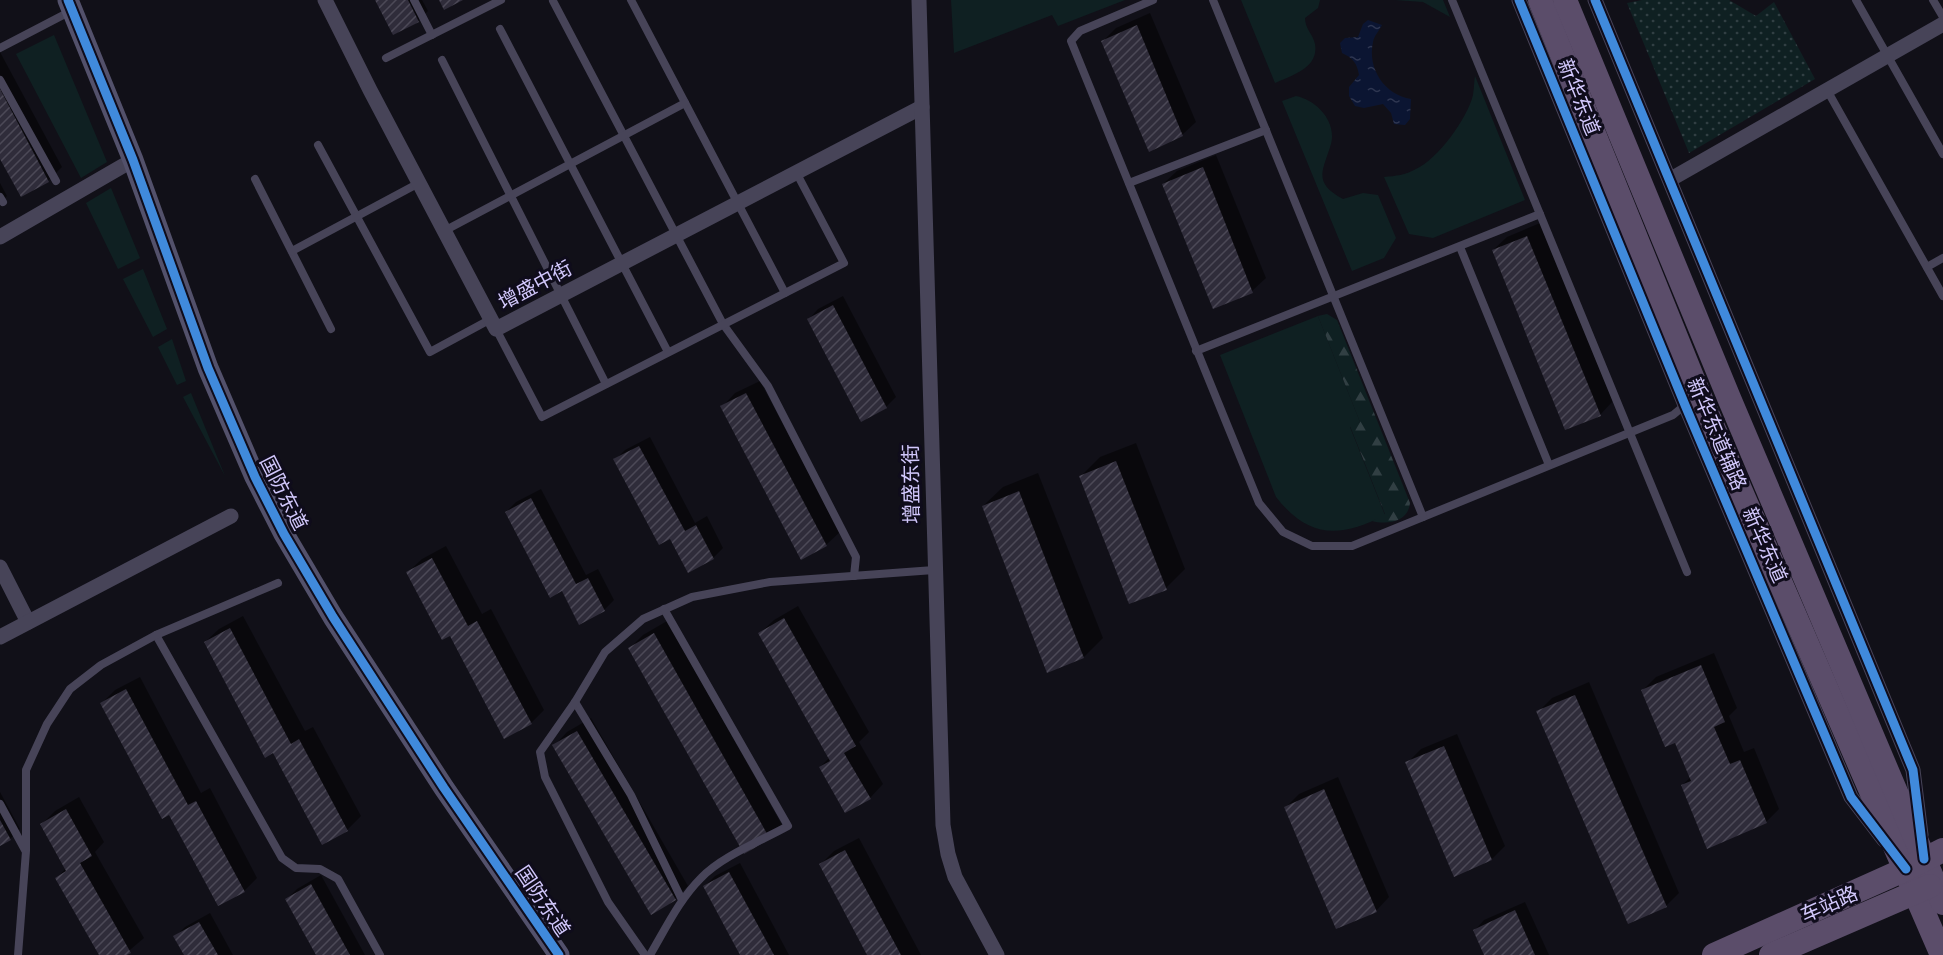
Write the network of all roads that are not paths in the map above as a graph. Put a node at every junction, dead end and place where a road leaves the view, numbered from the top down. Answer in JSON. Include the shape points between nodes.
{"nodes":[{"id":1,"x":325,"y":0,"type":"edge"},
{"id":2,"x":414,"y":0,"type":"edge"},
{"id":3,"x":480,"y":0,"type":"edge"},
{"id":4,"x":501,"y":0,"type":"edge"},
{"id":5,"x":630,"y":0,"type":"edge"},
{"id":6,"x":919,"y":0,"type":"edge"},
{"id":7,"x":1153,"y":0,"type":"edge"},
{"id":8,"x":1213,"y":0,"type":"edge"},
{"id":9,"x":1452,"y":0,"type":"edge"},
{"id":10,"x":1519,"y":0,"type":"edge"},
{"id":11,"x":1540,"y":0,"type":"edge"},
{"id":12,"x":1565,"y":0,"type":"edge"},
{"id":13,"x":1595,"y":0,"type":"edge"},
{"id":14,"x":1856,"y":0,"type":"edge"},
{"id":15,"x":1933,"y":0,"type":"edge"},
{"id":16,"x":553,"y":1,"type":"edge"},
{"id":17,"x":70,"y":5,"type":"edge"},
{"id":18,"x":484,"y":9,"type":"junction"},
{"id":19,"x":1943,"y":17,"type":"edge"},
{"id":20,"x":1943,"y":24,"type":"edge"},
{"id":21,"x":500,"y":29,"type":"dead end"},
{"id":22,"x":432,"y":35,"type":"junction"},
{"id":23,"x":0,"y":48,"type":"edge"},
{"id":24,"x":1888,"y":56,"type":"junction"},
{"id":25,"x":386,"y":58,"type":"dead end"},
{"id":26,"x":442,"y":60,"type":"dead end"},
{"id":27,"x":0,"y":80,"type":"edge"},
{"id":28,"x":1827,"y":90,"type":"junction"},
{"id":29,"x":685,"y":103,"type":"junction"},
{"id":30,"x":922,"y":107,"type":"junction"},
{"id":31,"x":1266,"y":130,"type":"junction"},
{"id":32,"x":624,"y":135,"type":"junction"},
{"id":33,"x":318,"y":145,"type":"dead end"},
{"id":34,"x":1943,"y":153,"type":"edge"},
{"id":35,"x":133,"y":160,"type":"junction"},
{"id":36,"x":570,"y":164,"type":"junction"},
{"id":37,"x":796,"y":172,"type":"junction"},
{"id":38,"x":255,"y":179,"type":"dead end"},
{"id":39,"x":1671,"y":179,"type":"junction"},
{"id":40,"x":56,"y":181,"type":"dead end"},
{"id":41,"x":419,"y":183,"type":"junction"},
{"id":42,"x":1129,"y":183,"type":"junction"},
{"id":43,"x":511,"y":195,"type":"junction"},
{"id":44,"x":738,"y":203,"type":"junction"},
{"id":45,"x":1540,"y":214,"type":"junction"},
{"id":46,"x":356,"y":216,"type":"junction"},
{"id":47,"x":444,"y":231,"type":"junction"},
{"id":48,"x":676,"y":235,"type":"junction"},
{"id":49,"x":0,"y":237,"type":"edge"},
{"id":50,"x":1460,"y":247,"type":"junction"},
{"id":51,"x":292,"y":251,"type":"junction"},
{"id":52,"x":1943,"y":258,"type":"edge"},
{"id":53,"x":622,"y":263,"type":"junction"},
{"id":54,"x":1927,"y":267,"type":"junction"},
{"id":55,"x":785,"y":293,"type":"junction"},
{"id":56,"x":561,"y":295,"type":"junction"},
{"id":57,"x":1943,"y":296,"type":"edge"},
{"id":58,"x":1333,"y":297,"type":"junction"},
{"id":59,"x":493,"y":324,"type":"junction"},
{"id":60,"x":723,"y":324,"type":"junction"},
{"id":61,"x":332,"y":329,"type":"dead end"},
{"id":62,"x":1197,"y":351,"type":"junction"},
{"id":63,"x":668,"y":352,"type":"junction"},
{"id":64,"x":606,"y":384,"type":"junction"},
{"id":65,"x":1685,"y":405,"type":"junction"},
{"id":66,"x":1629,"y":432,"type":"junction"},
{"id":67,"x":1549,"y":465,"type":"junction"},
{"id":68,"x":231,"y":516,"type":"dead end"},
{"id":69,"x":1423,"y":517,"type":"junction"},
{"id":70,"x":0,"y":567,"type":"edge"},
{"id":71,"x":934,"y":570,"type":"junction"},
{"id":72,"x":1687,"y":572,"type":"dead end"},
{"id":73,"x":854,"y":576,"type":"junction"},
{"id":74,"x":278,"y":583,"type":"dead end"},
{"id":75,"x":664,"y":609,"type":"junction"},
{"id":76,"x":28,"y":622,"type":"junction"},
{"id":77,"x":156,"y":635,"type":"junction"},
{"id":78,"x":0,"y":637,"type":"edge"},
{"id":79,"x":575,"y":702,"type":"junction"},
{"id":80,"x":0,"y":804,"type":"edge"},
{"id":81,"x":26,"y":851,"type":"junction"},
{"id":82,"x":1931,"y":879,"type":"edge"},
{"id":83,"x":682,"y":900,"type":"junction"},
{"id":84,"x":18,"y":955,"type":"edge"},
{"id":85,"x":380,"y":955,"type":"edge"},
{"id":86,"x":559,"y":955,"type":"edge"},
{"id":87,"x":645,"y":955,"type":"edge"},
{"id":88,"x":650,"y":955,"type":"edge"},
{"id":89,"x":997,"y":955,"type":"edge"},
{"id":90,"x":1714,"y":955,"type":"edge"},
{"id":91,"x":1771,"y":955,"type":"edge"},
{"id":92,"x":1928,"y":955,"type":"edge"},
{"id":93,"x":1942,"y":955,"type":"edge"}],
"edges":[{"from":1,"to":41,"type":"street","name":"增盛中街"},
{"from":2,"to":22,"type":"lane"},
{"from":3,"to":18,"type":"lane"},
{"from":4,"to":18,"type":"lane"},
{"from":5,"to":29,"type":"lane"},
{"from":6,"to":30,"type":"street","name":"增盛东街"},
{"from":7,"to":42,"type":"lane","via":[[1080,32],[1071,41]]},
{"from":8,"to":31,"type":"lane"},
{"from":9,"to":45,"type":"lane"},
{"from":10,"to":65,"type":"street","name":"新华东道辅路"},
{"from":11,"to":82,"type":"main road","name":"新华东道","via":[[1701,399]]},
{"from":12,"to":82,"type":"main road","name":"新华东道"},
{"from":13,"to":39,"type":"street"},
{"from":14,"to":24,"type":"lane"},
{"from":15,"to":19,"type":"lane"},
{"from":16,"to":32,"type":"lane"},
{"from":17,"to":23,"type":"lane"},
{"from":17,"to":35,"type":"street","name":"国防东道"},
{"from":18,"to":22,"type":"lane"},
{"from":20,"to":24,"type":"street"},
{"from":21,"to":36,"type":"lane"},
{"from":22,"to":25,"type":"lane"},
{"from":24,"to":28,"type":"street"},
{"from":24,"to":34,"type":"lane"},
{"from":26,"to":43,"type":"lane"},
{"from":27,"to":40,"type":"lane"},
{"from":28,"to":39,"type":"street"},
{"from":28,"to":54,"type":"lane"},
{"from":29,"to":32,"type":"lane"},
{"from":29,"to":44,"type":"lane"},
{"from":30,"to":37,"type":"street","name":"增盛中街"},
{"from":30,"to":71,"type":"street","name":"增盛东街"},
{"from":31,"to":42,"type":"lane"},
{"from":31,"to":58,"type":"lane"},
{"from":32,"to":36,"type":"lane"},
{"from":32,"to":48,"type":"lane"},
{"from":33,"to":46,"type":"lane"},
{"from":35,"to":49,"type":"street"},
{"from":35,"to":86,"type":"street","name":"国防东道","via":[[208,368],[284,534],[444,788]]},
{"from":36,"to":43,"type":"lane"},
{"from":36,"to":53,"type":"lane"},
{"from":37,"to":44,"type":"street","name":"增盛中街"},
{"from":37,"to":55,"type":"lane","via":[[844,263]]},
{"from":38,"to":51,"type":"lane"},
{"from":39,"to":82,"type":"street","via":[[1914,770]]},
{"from":41,"to":46,"type":"lane"},
{"from":41,"to":47,"type":"street","name":"增盛中街"},
{"from":42,"to":62,"type":"lane"},
{"from":43,"to":47,"type":"lane"},
{"from":43,"to":56,"type":"lane"},
{"from":44,"to":48,"type":"street","name":"增盛中街"},
{"from":44,"to":55,"type":"lane"},
{"from":45,"to":50,"type":"lane"},
{"from":45,"to":66,"type":"lane"},
{"from":46,"to":51,"type":"lane"},
{"from":46,"to":59,"type":"lane","via":[[430,352]]},
{"from":47,"to":59,"type":"street","name":"增盛中街"},
{"from":48,"to":53,"type":"street","name":"增盛中街"},
{"from":48,"to":60,"type":"lane"},
{"from":50,"to":58,"type":"lane"},
{"from":50,"to":67,"type":"lane"},
{"from":51,"to":61,"type":"lane"},
{"from":52,"to":54,"type":"lane"},
{"from":53,"to":56,"type":"street","name":"增盛中街"},
{"from":53,"to":63,"type":"lane"},
{"from":54,"to":57,"type":"lane"},
{"from":55,"to":60,"type":"lane"},
{"from":56,"to":59,"type":"street","name":"增盛中街"},
{"from":56,"to":64,"type":"lane"},
{"from":58,"to":62,"type":"lane"},
{"from":58,"to":69,"type":"lane"},
{"from":59,"to":64,"type":"lane","via":[[542,417]]},
{"from":60,"to":63,"type":"lane"},
{"from":60,"to":73,"type":"lane","via":[[768,386],[856,557]]},
{"from":62,"to":69,"type":"lane","via":[[1259,503],[1283,532],[1312,546],[1352,546]]},
{"from":63,"to":64,"type":"lane"},
{"from":65,"to":66,"type":"lane","via":[[1673,415]]},
{"from":65,"to":82,"type":"street","name":"新华东道辅路","via":[[1851,796]]},
{"from":66,"to":67,"type":"lane"},
{"from":66,"to":72,"type":"lane"},
{"from":67,"to":69,"type":"lane"},
{"from":68,"to":76,"type":"street"},
{"from":70,"to":76,"type":"street"},
{"from":71,"to":73,"type":"lane"},
{"from":71,"to":89,"type":"street","name":"增盛东街","via":[[943,825],[955,877]]},
{"from":73,"to":75,"type":"lane","via":[[770,582],[692,597]]},
{"from":74,"to":77,"type":"lane"},
{"from":75,"to":79,"type":"lane","via":[[643,619],[605,652]]},
{"from":75,"to":83,"type":"lane","via":[[788,826],[702,876]]},
{"from":76,"to":78,"type":"street"},
{"from":77,"to":81,"type":"lane","via":[[101,665],[70,689],[47,724],[26,770]]},
{"from":77,"to":85,"type":"lane","via":[[282,858],[296,868],[320,869],[338,879]]},
{"from":79,"to":83,"type":"lane","via":[[631,795]]},
{"from":79,"to":87,"type":"lane","via":[[540,752],[544,777],[608,902]]},
{"from":80,"to":81,"type":"lane"},
{"from":81,"to":84,"type":"lane"},
{"from":82,"to":90,"type":"main road","name":"车站路"},
{"from":82,"to":91,"type":"main road","name":"车站路"},
{"from":82,"to":92,"type":"street"},
{"from":82,"to":93,"type":"main road","name":"新华东道"},
{"from":83,"to":88,"type":"lane"}]}
